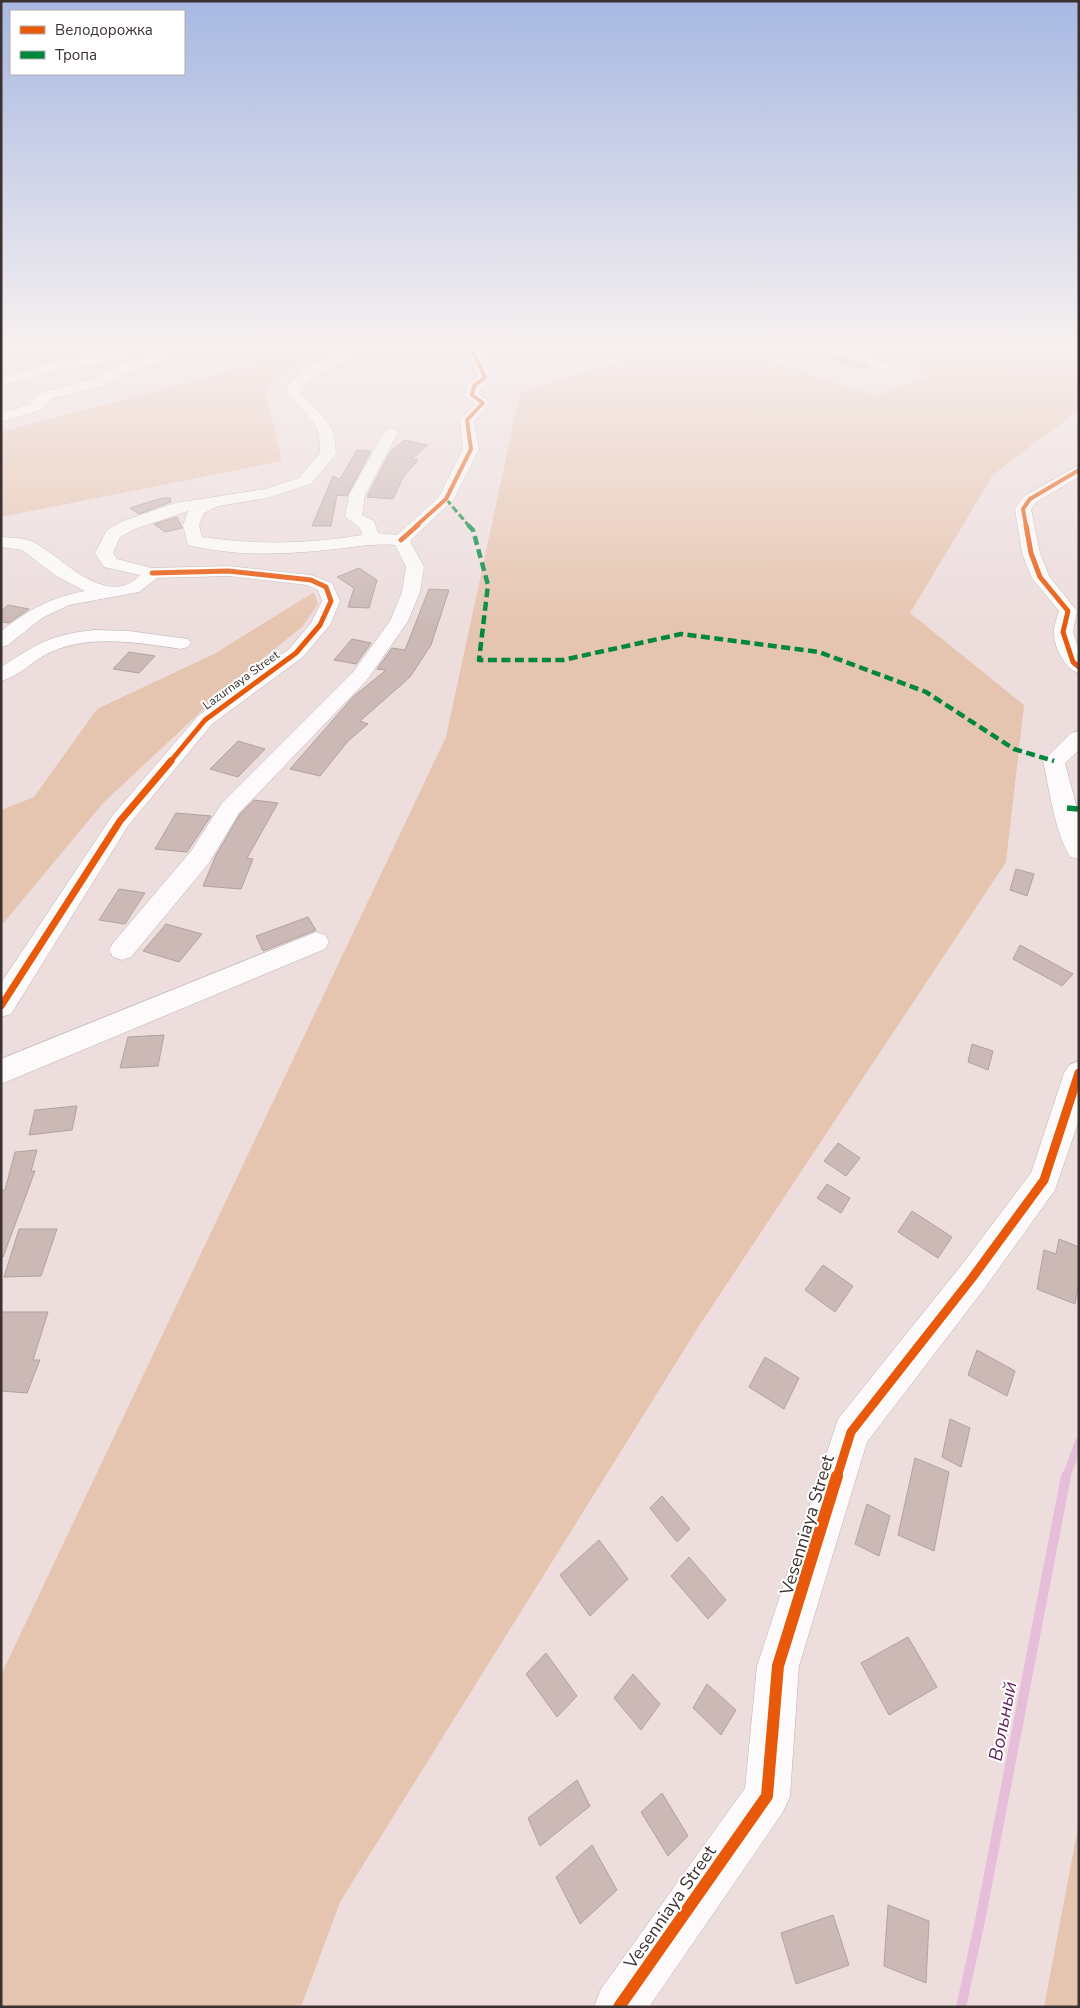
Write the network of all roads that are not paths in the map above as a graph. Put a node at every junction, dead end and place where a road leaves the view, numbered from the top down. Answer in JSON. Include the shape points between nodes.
{"nodes":[{"id":1,"x":326,"y":439,"type":"edge"},
{"id":2,"x":387,"y":439,"type":"edge"},
{"id":3,"x":470,"y":439,"type":"edge"},
{"id":4,"x":1079,"y":470,"type":"edge"},
{"id":5,"x":213,"y":502,"type":"junction"},
{"id":6,"x":372,"y":538,"type":"junction"},
{"id":7,"x":401,"y":540,"type":"junction"},
{"id":8,"x":1,"y":542,"type":"edge"},
{"id":9,"x":152,"y":573,"type":"junction"},
{"id":10,"x":106,"y":592,"type":"junction"},
{"id":11,"x":1,"y":641,"type":"edge"},
{"id":12,"x":181,"y":643,"type":"dead end"},
{"id":13,"x":1079,"y":667,"type":"edge"},
{"id":14,"x":1,"y":675,"type":"edge"},
{"id":15,"x":1079,"y":738,"type":"edge"},
{"id":16,"x":1079,"y":851,"type":"edge"},
{"id":17,"x":316,"y":942,"type":"dead end"},
{"id":18,"x":122,"y":950,"type":"dead end"},
{"id":19,"x":1,"y":1006,"type":"edge"},
{"id":20,"x":1,"y":1072,"type":"edge"},
{"id":21,"x":1079,"y":1074,"type":"edge"},
{"id":22,"x":619,"y":2007,"type":"edge"}],
"edges":[{"from":1,"to":5,"type":"street","name":"Lazurnaya Street","via":[[328,454],[305,480],[267,493]]},
{"from":2,"to":6,"type":"street","via":[[357,495],[353,517],[368,524]]},
{"from":3,"to":7,"type":"street","via":[[471,449],[446,498]]},
{"from":4,"to":13,"type":"street","via":[[1030,499],[1023,509],[1031,553],[1040,577],[1068,611],[1063,632],[1073,662]]},
{"from":5,"to":6,"type":"street","via":[[197,510],[191,525],[194,541],[231,548],[283,548],[334,546]]},
{"from":5,"to":9,"type":"street","name":"Lazurnaya Street","via":[[175,508],[128,524],[113,534],[104,553],[110,563]]},
{"from":6,"to":7,"type":"street"},
{"from":7,"to":18,"type":"street","via":[[415,567],[412,592],[399,621],[360,676],[230,808],[200,857]]},
{"from":8,"to":10,"type":"street","via":[[28,545],[64,574]]},
{"from":9,"to":10,"type":"street","via":[[134,589]]},
{"from":9,"to":19,"type":"street","name":"Lazurnaya Street","via":[[228,571],[311,580],[326,588],[331,601],[320,625],[296,653],[204,720],[120,821]]},
{"from":10,"to":11,"type":"street","via":[[63,601],[35,614]]},
{"from":12,"to":14,"type":"street","via":[[129,636],[75,638],[44,648]]},
{"from":15,"to":16,"type":"street","via":[[1054,761]]},
{"from":17,"to":20,"type":"street"},
{"from":21,"to":22,"type":"street","name":"Vesenniaya Street","via":[[1044,1180],[851,1432],[778,1666],[767,1796]]}]}
